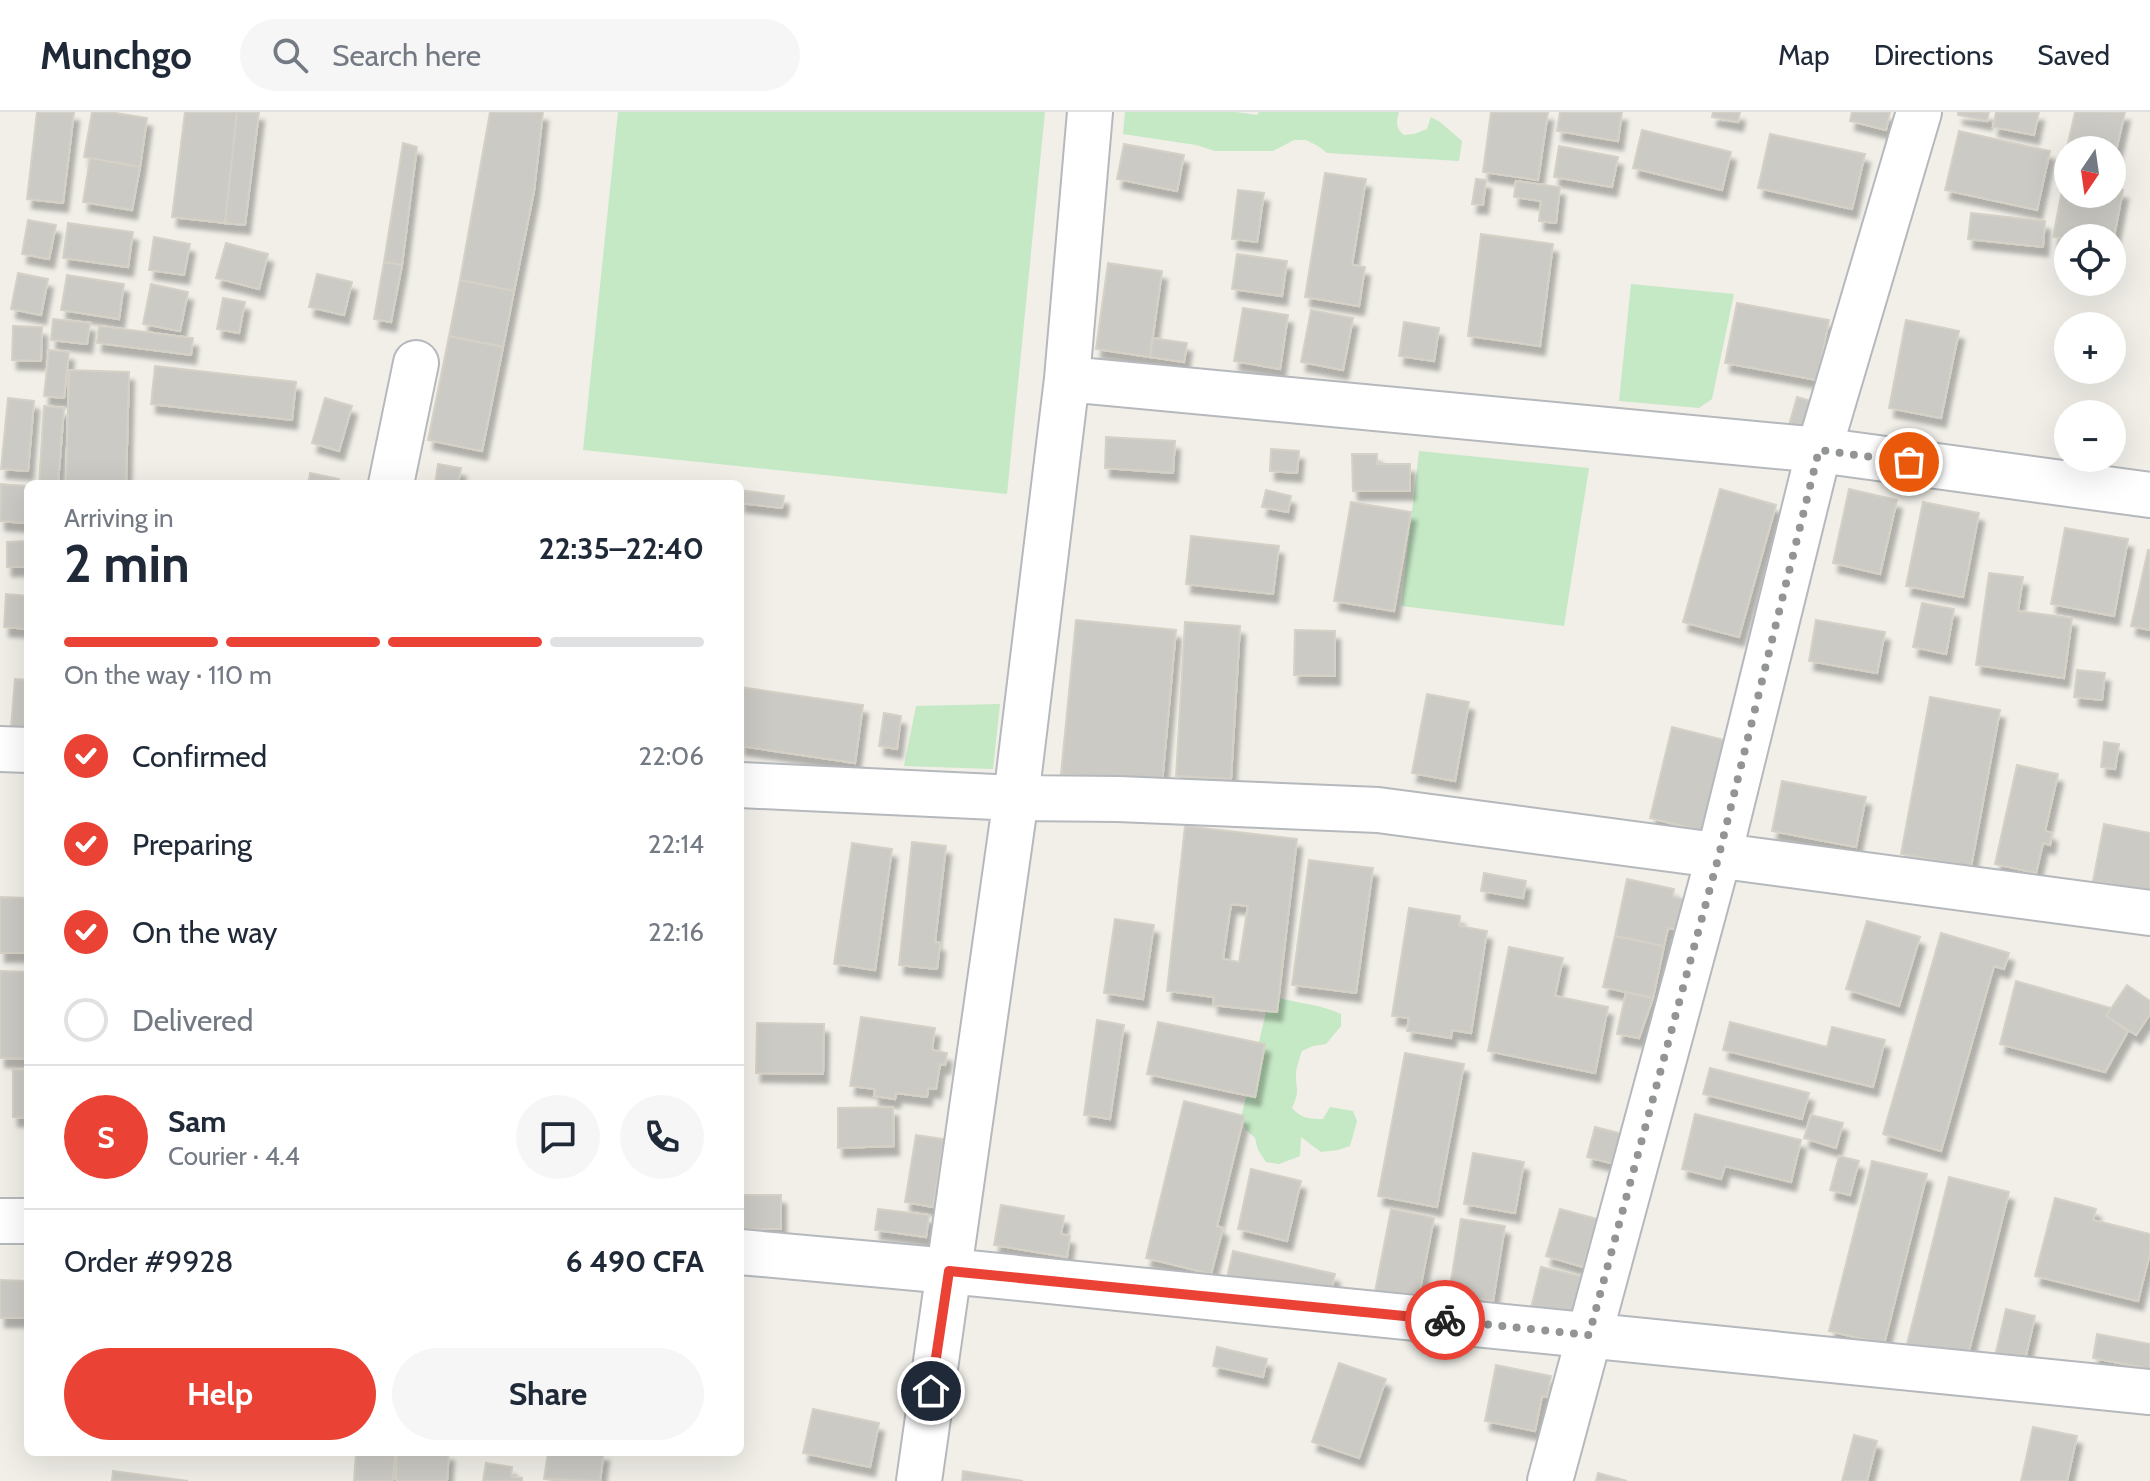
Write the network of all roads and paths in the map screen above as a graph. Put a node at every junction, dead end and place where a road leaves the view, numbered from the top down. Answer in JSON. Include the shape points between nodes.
{"nodes":[{"id":1,"x":1090,"y":112,"type":"edge"},
{"id":2,"x":1919,"y":112,"type":"edge"},
{"id":3,"x":416,"y":363,"type":"dead end"},
{"id":4,"x":1067,"y":379,"type":"junction"},
{"id":5,"x":1819,"y":450,"type":"junction"},
{"id":6,"x":392,"y":480,"type":"edge"},
{"id":7,"x":2150,"y":495,"type":"edge"},
{"id":8,"x":0,"y":749,"type":"edge"},
{"id":9,"x":24,"y":750,"type":"edge"},
{"id":10,"x":744,"y":785,"type":"edge"},
{"id":11,"x":1016,"y":798,"type":"junction"},
{"id":12,"x":1719,"y":855,"type":"junction"},
{"id":13,"x":2150,"y":913,"type":"edge"},
{"id":14,"x":0,"y":1221,"type":"edge"},
{"id":15,"x":24,"y":1221,"type":"edge"},
{"id":16,"x":744,"y":1252,"type":"edge"},
{"id":17,"x":949,"y":1271,"type":"junction"},
{"id":18,"x":1589,"y":1335,"type":"junction"},
{"id":19,"x":2150,"y":1392,"type":"edge"},
{"id":20,"x":919,"y":1481,"type":"edge"},
{"id":21,"x":1550,"y":1481,"type":"edge"}],
"edges":[{"from":1,"to":4,"type":"street"},
{"from":2,"to":5,"type":"street"},
{"from":3,"to":6,"type":"street"},
{"from":4,"to":5,"type":"street"},
{"from":4,"to":11,"type":"street"},
{"from":5,"to":7,"type":"street"},
{"from":5,"to":12,"type":"street"},
{"from":8,"to":9,"type":"street"},
{"from":10,"to":11,"type":"street"},
{"from":11,"to":12,"type":"street","via":[[1378,810]]},
{"from":11,"to":17,"type":"street"},
{"from":12,"to":13,"type":"street"},
{"from":12,"to":18,"type":"street"},
{"from":14,"to":15,"type":"street"},
{"from":16,"to":17,"type":"street"},
{"from":17,"to":18,"type":"street"},
{"from":17,"to":20,"type":"street"},
{"from":18,"to":19,"type":"street"},
{"from":18,"to":21,"type":"street"}]}
